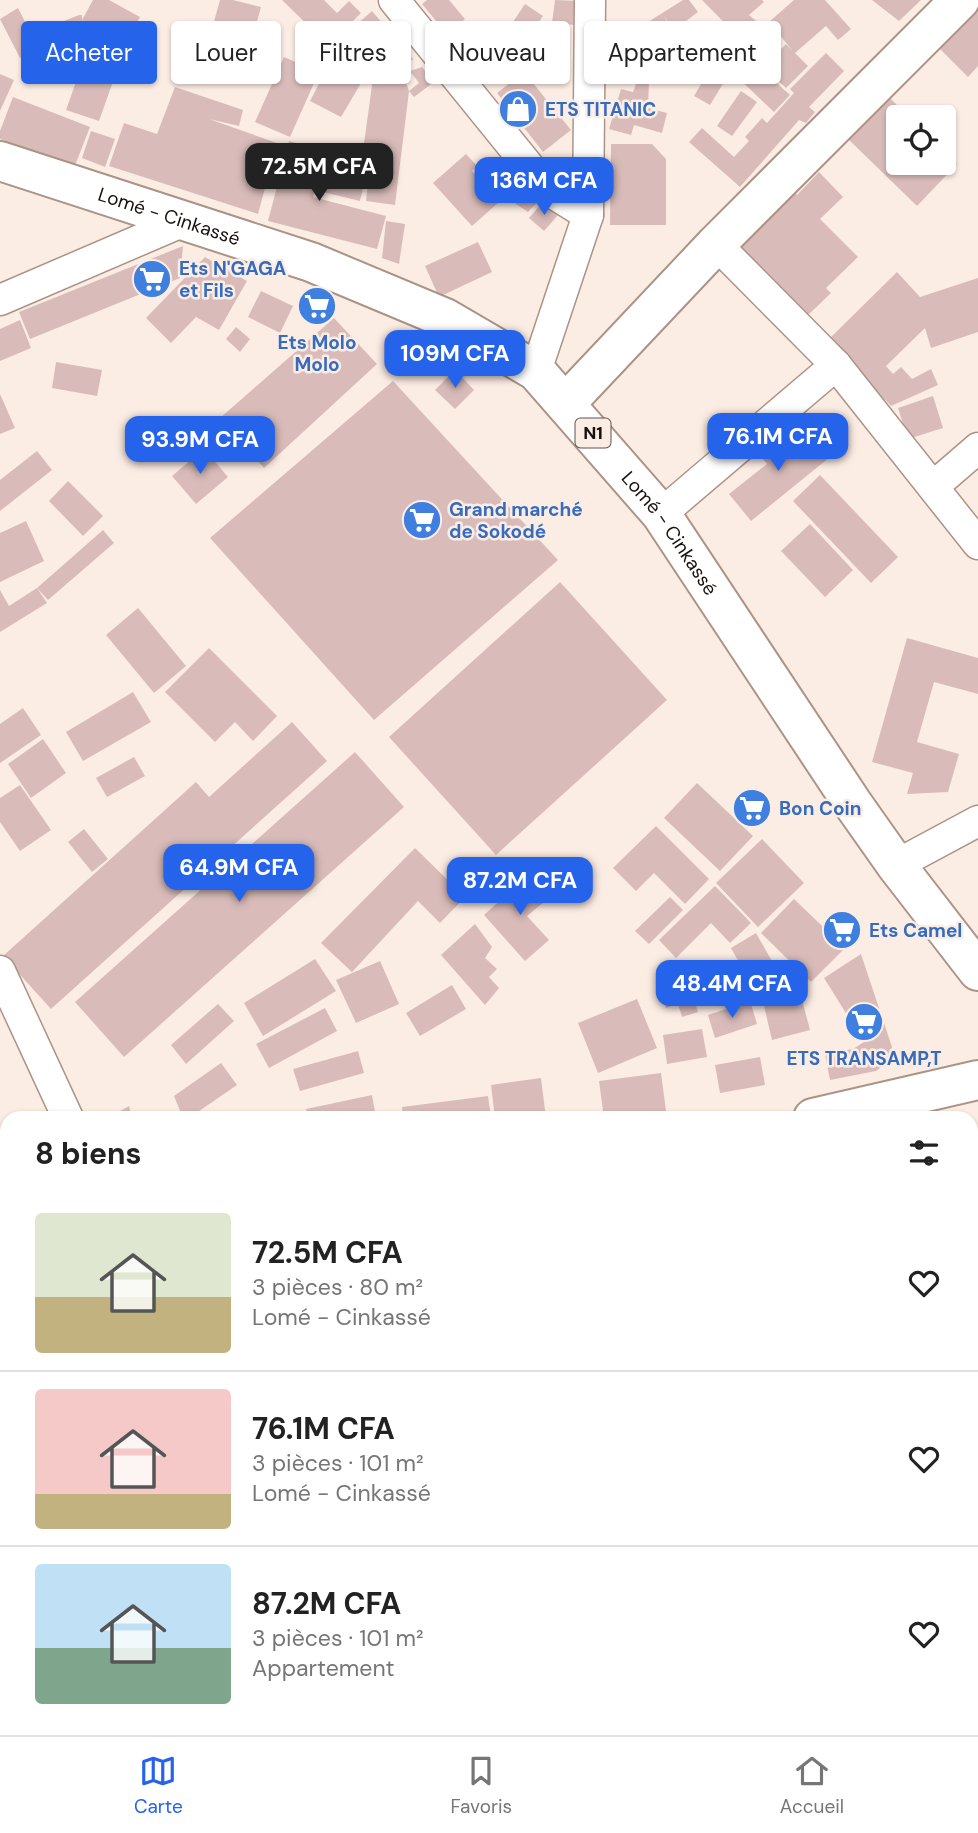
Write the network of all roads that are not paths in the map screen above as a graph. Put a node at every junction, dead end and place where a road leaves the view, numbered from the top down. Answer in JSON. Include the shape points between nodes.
{"nodes":[{"id":1,"x":394,"y":0,"type":"edge"},
{"id":2,"x":590,"y":0,"type":"edge"},
{"id":3,"x":960,"y":0,"type":"edge"},
{"id":4,"x":0,"y":161,"type":"edge"},
{"id":5,"x":588,"y":215,"type":"junction"},
{"id":6,"x":184,"y":221,"type":"junction"},
{"id":7,"x":716,"y":244,"type":"junction"},
{"id":8,"x":0,"y":300,"type":"edge"},
{"id":9,"x":836,"y":365,"type":"junction"},
{"id":10,"x":536,"y":371,"type":"junction"},
{"id":11,"x":566,"y":402,"type":"junction"},
{"id":12,"x":978,"y":448,"type":"edge"},
{"id":13,"x":934,"y":486,"type":"junction"},
{"id":14,"x":661,"y":514,"type":"junction"},
{"id":15,"x":978,"y":544,"type":"edge"},
{"id":16,"x":978,"y":821,"type":"edge"},
{"id":17,"x":895,"y":865,"type":"junction"},
{"id":18,"x":0,"y":971,"type":"edge"},
{"id":19,"x":978,"y":971,"type":"edge"},
{"id":20,"x":978,"y":1080,"type":"edge"},
{"id":21,"x":65,"y":1111,"type":"edge"},
{"id":22,"x":851,"y":1111,"type":"edge"}],
"edges":[{"from":1,"to":5,"type":"street","via":[[548,190]]},
{"from":2,"to":5,"type":"street"},
{"from":3,"to":7,"type":"main road"},
{"from":4,"to":6,"type":"main road","name":"Lomé - Cinkassé","number":"N1"},
{"from":5,"to":10,"type":"street"},
{"from":6,"to":8,"type":"street"},
{"from":6,"to":10,"type":"main road","name":"Lomé - Cinkassé","number":"N1","via":[[311,262],[396,296],[445,318]]},
{"from":7,"to":9,"type":"street"},
{"from":7,"to":11,"type":"main road"},
{"from":9,"to":13,"type":"street"},
{"from":9,"to":14,"type":"street"},
{"from":10,"to":11,"type":"main road","name":"Lomé - Cinkassé","number":"N1"},
{"from":11,"to":14,"type":"main road","name":"Lomé - Cinkassé","number":"N1"},
{"from":12,"to":13,"type":"street"},
{"from":13,"to":15,"type":"street"},
{"from":14,"to":17,"type":"main road","name":"Lomé - Cinkassé","number":"N1"},
{"from":16,"to":17,"type":"street"},
{"from":17,"to":19,"type":"main road","name":"Lomé - Cinkassé","number":"N1"},
{"from":18,"to":21,"type":"street"},
{"from":20,"to":22,"type":"main road"}]}
